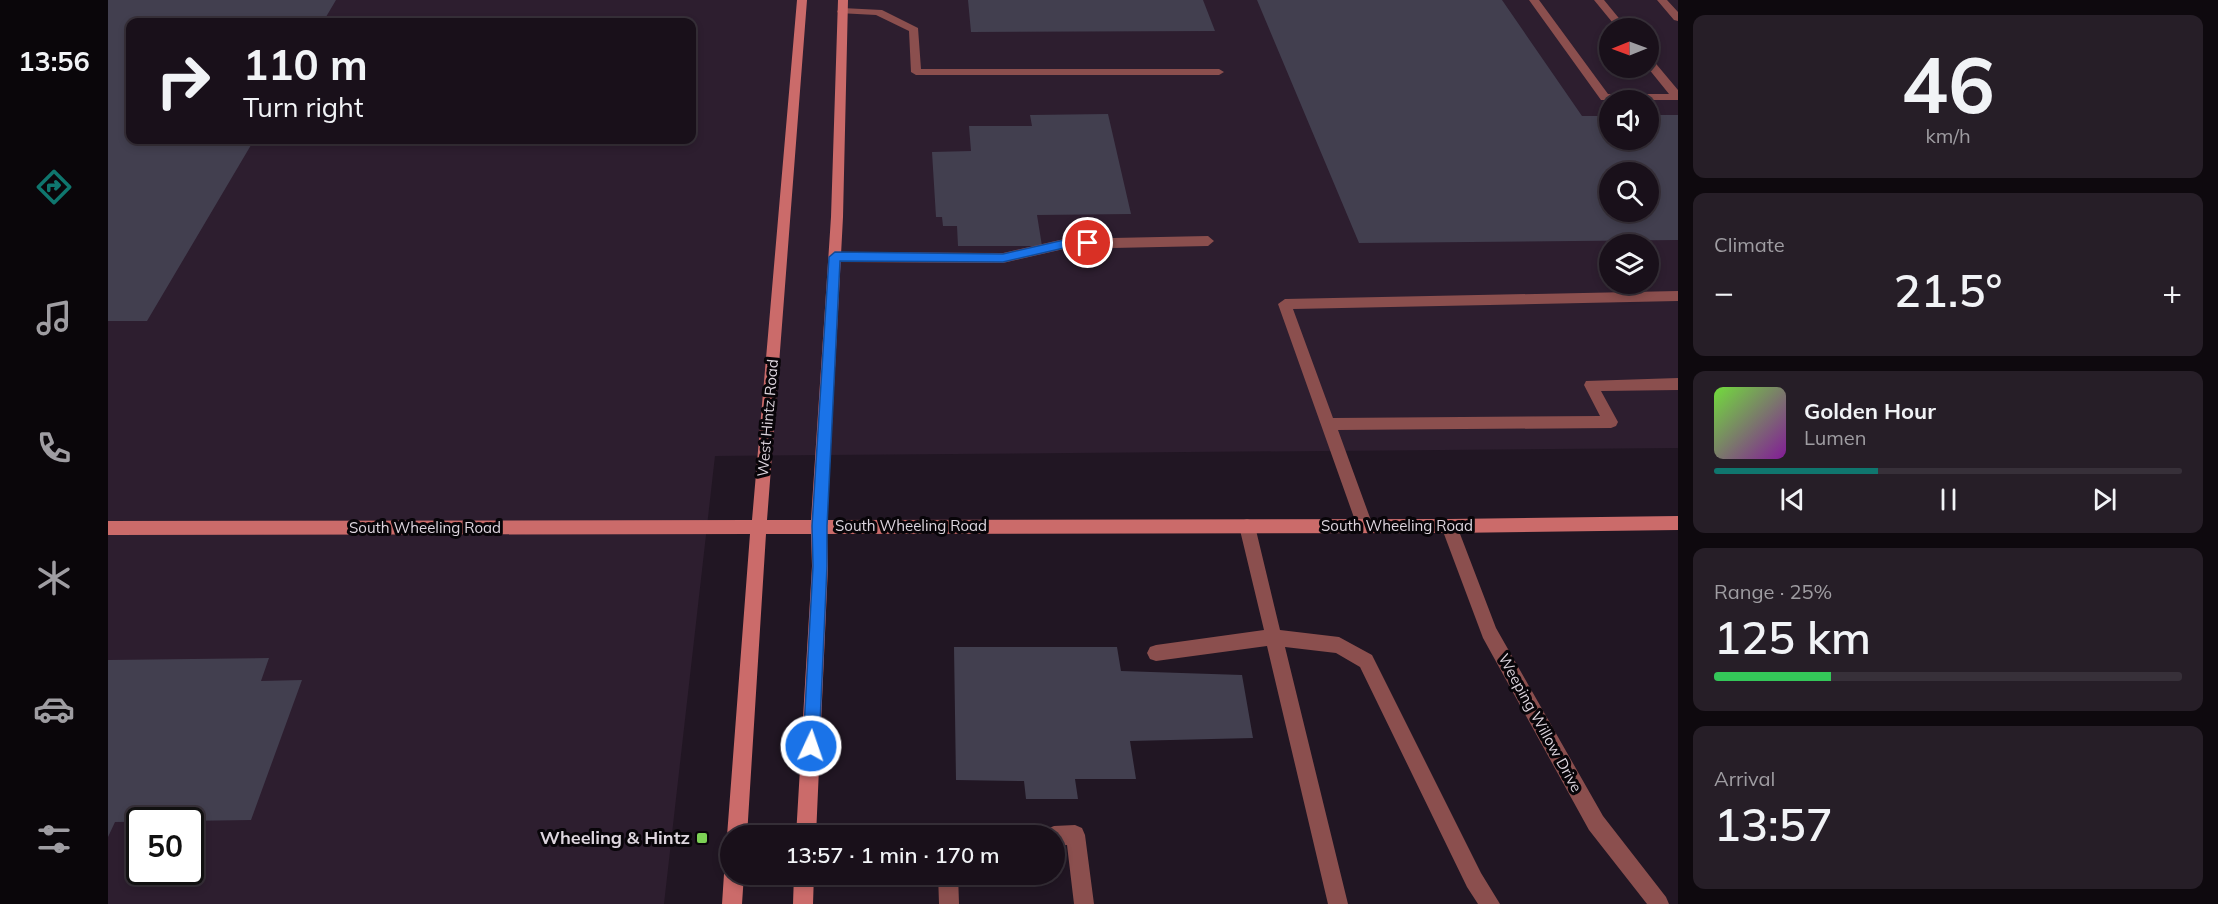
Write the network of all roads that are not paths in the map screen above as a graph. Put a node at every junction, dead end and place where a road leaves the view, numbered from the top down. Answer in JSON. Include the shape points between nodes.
{"nodes":[{"id":1,"x":802,"y":0,"type":"edge"},
{"id":2,"x":1534,"y":0,"type":"edge"},
{"id":3,"x":1599,"y":0,"type":"edge"},
{"id":4,"x":1662,"y":0,"type":"edge"},
{"id":5,"x":843,"y":6,"type":"edge"},
{"id":6,"x":1614,"y":18,"type":"edge"},
{"id":7,"x":1678,"y":18,"type":"edge"},
{"id":8,"x":1219,"y":72,"type":"dead end"},
{"id":9,"x":1659,"y":74,"type":"edge"},
{"id":10,"x":1678,"y":97,"type":"edge"},
{"id":11,"x":1208,"y":241,"type":"dead end"},
{"id":12,"x":835,"y":257,"type":"junction"},
{"id":13,"x":1678,"y":296,"type":"edge"},
{"id":14,"x":1678,"y":384,"type":"edge"},
{"id":15,"x":1328,"y":424,"type":"junction"},
{"id":16,"x":1678,"y":523,"type":"edge"},
{"id":17,"x":759,"y":526,"type":"junction"},
{"id":18,"x":819,"y":526,"type":"junction"},
{"id":19,"x":1247,"y":526,"type":"junction"},
{"id":20,"x":1365,"y":526,"type":"junction"},
{"id":21,"x":1449,"y":526,"type":"junction"},
{"id":22,"x":108,"y":528,"type":"edge"},
{"id":23,"x":1274,"y":637,"type":"junction"},
{"id":24,"x":1156,"y":653,"type":"dead end"},
{"id":25,"x":737,"y":825,"type":"edge"},
{"id":26,"x":807,"y":825,"type":"edge"},
{"id":27,"x":1065,"y":835,"type":"edge"},
{"id":28,"x":733,"y":885,"type":"edge"},
{"id":29,"x":804,"y":885,"type":"edge"},
{"id":30,"x":948,"y":885,"type":"edge"},
{"id":31,"x":732,"y":904,"type":"edge"},
{"id":32,"x":803,"y":904,"type":"edge"},
{"id":33,"x":949,"y":904,"type":"edge"},
{"id":34,"x":1084,"y":904,"type":"edge"},
{"id":35,"x":1338,"y":904,"type":"edge"},
{"id":36,"x":1490,"y":904,"type":"edge"},
{"id":37,"x":1659,"y":904,"type":"edge"}],
"edges":[{"from":1,"to":17,"type":"main road","name":"West Hintz Road"},
{"from":2,"to":10,"type":"street","via":[[1605,98]]},
{"from":3,"to":6,"type":"street"},
{"from":4,"to":7,"type":"street"},
{"from":5,"to":8,"type":"street","via":[[878,12],[914,30],[916,72]]},
{"from":5,"to":12,"type":"main road"},
{"from":9,"to":10,"type":"street"},
{"from":11,"to":12,"type":"street","via":[[1064,244],[1003,258]]},
{"from":12,"to":18,"type":"main road"},
{"from":13,"to":15,"type":"street","via":[[1285,304]]},
{"from":14,"to":15,"type":"street","via":[[1591,385],[1611,422]]},
{"from":15,"to":20,"type":"street"},
{"from":16,"to":21,"type":"main road","name":"South Wheeling Road"},
{"from":17,"to":18,"type":"main road","name":"South Wheeling Road"},
{"from":17,"to":22,"type":"main road","name":"South Wheeling Road"},
{"from":17,"to":25,"type":"main road","name":"West Hintz Road"},
{"from":18,"to":19,"type":"main road","name":"South Wheeling Road"},
{"from":18,"to":26,"type":"main road"},
{"from":19,"to":20,"type":"main road","name":"South Wheeling Road"},
{"from":19,"to":23,"type":"street"},
{"from":20,"to":21,"type":"main road","name":"South Wheeling Road"},
{"from":21,"to":37,"type":"street","name":"Weeping Willow Drive","via":[[1489,632],[1596,823]]},
{"from":23,"to":24,"type":"street"},
{"from":23,"to":35,"type":"street"},
{"from":23,"to":36,"type":"street","via":[[1339,645],[1366,661],[1474,880]]},
{"from":27,"to":34,"type":"street","via":[[1075,835]]},
{"from":28,"to":31,"type":"main road"},
{"from":29,"to":32,"type":"main road"},
{"from":30,"to":33,"type":"street"}]}
